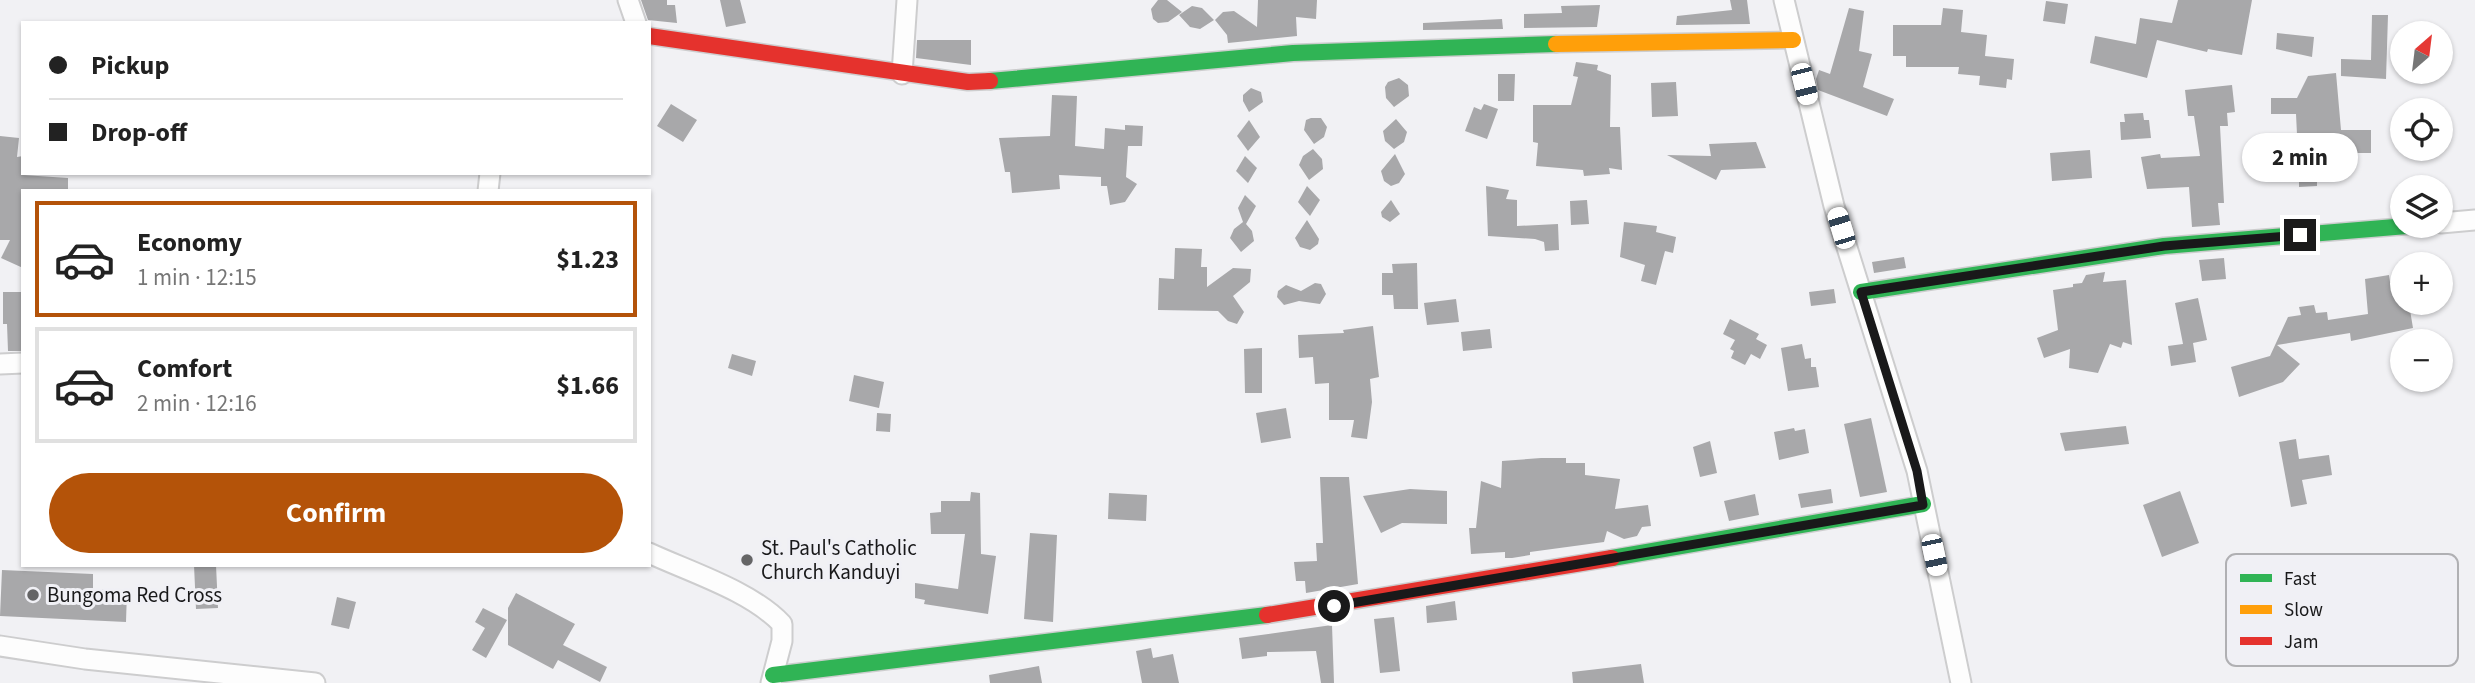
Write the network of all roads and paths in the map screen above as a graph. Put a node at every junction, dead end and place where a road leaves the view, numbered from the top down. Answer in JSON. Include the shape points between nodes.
{"nodes":[{"id":1,"x":628,"y":0,"type":"edge"},
{"id":2,"x":907,"y":0,"type":"edge"},
{"id":3,"x":1784,"y":0,"type":"edge"},
{"id":4,"x":635,"y":21,"type":"edge"},
{"id":5,"x":651,"y":36,"type":"edge"},
{"id":6,"x":1793,"y":40,"type":"junction"},
{"id":7,"x":902,"y":75,"type":"junction"},
{"id":8,"x":2475,"y":220,"type":"edge"},
{"id":9,"x":2453,"y":222,"type":"edge"},
{"id":10,"x":2390,"y":227,"type":"edge"},
{"id":11,"x":1861,"y":292,"type":"junction"},
{"id":12,"x":21,"y":363,"type":"edge"},
{"id":13,"x":0,"y":364,"type":"edge"},
{"id":14,"x":1923,"y":505,"type":"junction"},
{"id":15,"x":651,"y":554,"type":"edge"},
{"id":16,"x":0,"y":646,"type":"edge"},
{"id":17,"x":772,"y":679,"type":"edge"},
{"id":18,"x":315,"y":683,"type":"edge"},
{"id":19,"x":1961,"y":683,"type":"edge"}],
"edges":[{"from":1,"to":4,"type":"street"},
{"from":2,"to":7,"type":"street"},
{"from":3,"to":6,"type":"street"},
{"from":5,"to":7,"type":"street"},
{"from":6,"to":7,"type":"street","via":[[1403,47],[968,82]]},
{"from":6,"to":11,"type":"street","via":[[1834,206]]},
{"from":8,"to":9,"type":"street"},
{"from":10,"to":11,"type":"street","via":[[2164,246]]},
{"from":11,"to":14,"type":"street","via":[[1917,471]]},
{"from":12,"to":13,"type":"street"},
{"from":14,"to":17,"type":"street","via":[[1307,610]]},
{"from":14,"to":19,"type":"street"},
{"from":15,"to":17,"type":"street","via":[[771,612],[782,624]]},
{"from":16,"to":18,"type":"street"}]}
